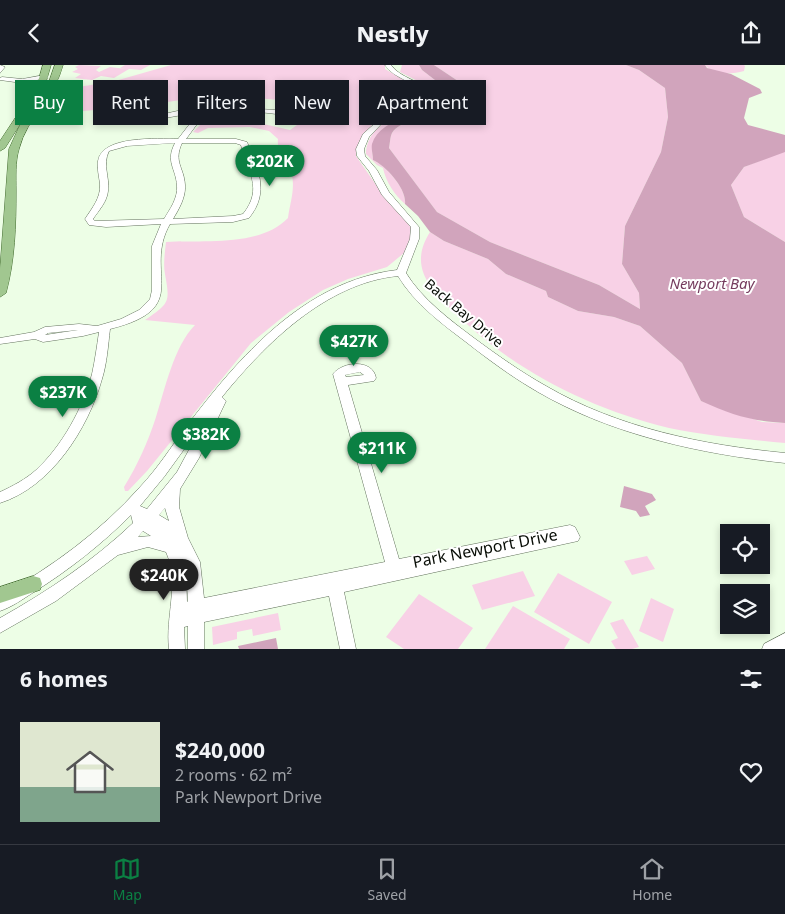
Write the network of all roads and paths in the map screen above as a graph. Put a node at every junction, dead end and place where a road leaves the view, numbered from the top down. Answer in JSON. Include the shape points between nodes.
{"nodes":[{"id":1,"x":47,"y":65,"type":"edge"},
{"id":2,"x":60,"y":65,"type":"edge"},
{"id":3,"x":388,"y":65,"type":"edge"},
{"id":4,"x":0,"y":66,"type":"edge"},
{"id":5,"x":0,"y":71,"type":"edge"},
{"id":6,"x":1,"y":79,"type":"edge"},
{"id":7,"x":43,"y":80,"type":"edge"},
{"id":8,"x":15,"y":81,"type":"edge"},
{"id":9,"x":15,"y":125,"type":"edge"},
{"id":10,"x":194,"y":125,"type":"edge"},
{"id":11,"x":178,"y":142,"type":"junction"},
{"id":12,"x":0,"y":148,"type":"edge"},
{"id":13,"x":166,"y":222,"type":"junction"},
{"id":14,"x":400,"y":273,"type":"junction"},
{"id":15,"x":0,"y":293,"type":"edge"},
{"id":16,"x":101,"y":328,"type":"junction"},
{"id":17,"x":0,"y":341,"type":"edge"},
{"id":18,"x":341,"y":382,"type":"dead end"},
{"id":19,"x":228,"y":383,"type":"junction"},
{"id":20,"x":785,"y":458,"type":"edge"},
{"id":21,"x":174,"y":487,"type":"junction"},
{"id":22,"x":0,"y":498,"type":"edge"},
{"id":23,"x":130,"y":508,"type":"junction"},
{"id":24,"x":146,"y":520,"type":"junction"},
{"id":25,"x":175,"y":542,"type":"junction"},
{"id":26,"x":110,"y":553,"type":"junction"},
{"id":27,"x":396,"y":570,"type":"junction"},
{"id":28,"x":334,"y":583,"type":"junction"},
{"id":29,"x":33,"y":584,"type":"junction"},
{"id":30,"x":0,"y":595,"type":"edge"},
{"id":31,"x":0,"y":604,"type":"edge"},
{"id":32,"x":187,"y":614,"type":"junction"},
{"id":33,"x":0,"y":626,"type":"edge"},
{"id":34,"x":785,"y":641,"type":"edge"},
{"id":35,"x":177,"y":649,"type":"edge"},
{"id":36,"x":196,"y":649,"type":"edge"},
{"id":37,"x":348,"y":649,"type":"edge"},
{"id":38,"x":770,"y":649,"type":"edge"}],
"edges":[{"from":1,"to":7,"type":"main road"},
{"from":2,"to":15,"type":"main road","via":[[52,86],[14,148],[8,252]]},
{"from":3,"to":14,"type":"street","via":[[424,89],[427,96],[420,103],[383,119],[366,136],[360,149],[361,156],[385,193],[415,227],[415,241]]},
{"from":4,"to":5,"type":"street"},
{"from":6,"to":8,"type":"street"},
{"from":9,"to":12,"type":"main road"},
{"from":10,"to":11,"type":"street"},
{"from":11,"to":13,"type":"street","via":[[174,159],[181,191]]},
{"from":11,"to":13,"type":"street","via":[[241,142],[259,186],[246,216]]},
{"from":11,"to":13,"type":"street","via":[[119,144],[108,148],[102,162],[104,192],[89,219],[98,224]]},
{"from":13,"to":16,"type":"street","via":[[156,249],[157,288],[152,303],[137,316]]},
{"from":14,"to":19,"type":"street","via":[[346,288],[303,311],[264,341]]},
{"from":14,"to":20,"type":"street","name":"Back Bay Drive","via":[[447,322],[477,345],[520,377],[576,406],[623,426],[661,437]]},
{"from":16,"to":17,"type":"street","via":[[45,331]]},
{"from":16,"to":22,"type":"street","via":[[94,387],[84,410],[42,471]]},
{"from":18,"to":27,"type":"street","name":"Park Newport Drive"},
{"from":19,"to":21,"type":"street","via":[[200,444]]},
{"from":19,"to":23,"type":"street"},
{"from":21,"to":24,"type":"street"},
{"from":21,"to":25,"type":"street"},
{"from":23,"to":24,"type":"street"},
{"from":23,"to":29,"type":"street"},
{"from":24,"to":25,"type":"street","via":[[163,537]]},
{"from":24,"to":26,"type":"street"},
{"from":25,"to":26,"type":"street","via":[[141,541]]},
{"from":25,"to":32,"type":"street"},
{"from":26,"to":33,"type":"street","via":[[26,612]]},
{"from":27,"to":27,"type":"street","name":"Park Newport Drive","via":[[573,537],[570,531]]},
{"from":27,"to":28,"type":"street","name":"Park Newport Drive"},
{"from":28,"to":32,"type":"street","name":"Park Newport Drive"},
{"from":28,"to":37,"type":"street"},
{"from":29,"to":30,"type":"main road"},
{"from":29,"to":31,"type":"street"},
{"from":32,"to":35,"type":"street"},
{"from":32,"to":36,"type":"street"},
{"from":34,"to":38,"type":"street"}]}
